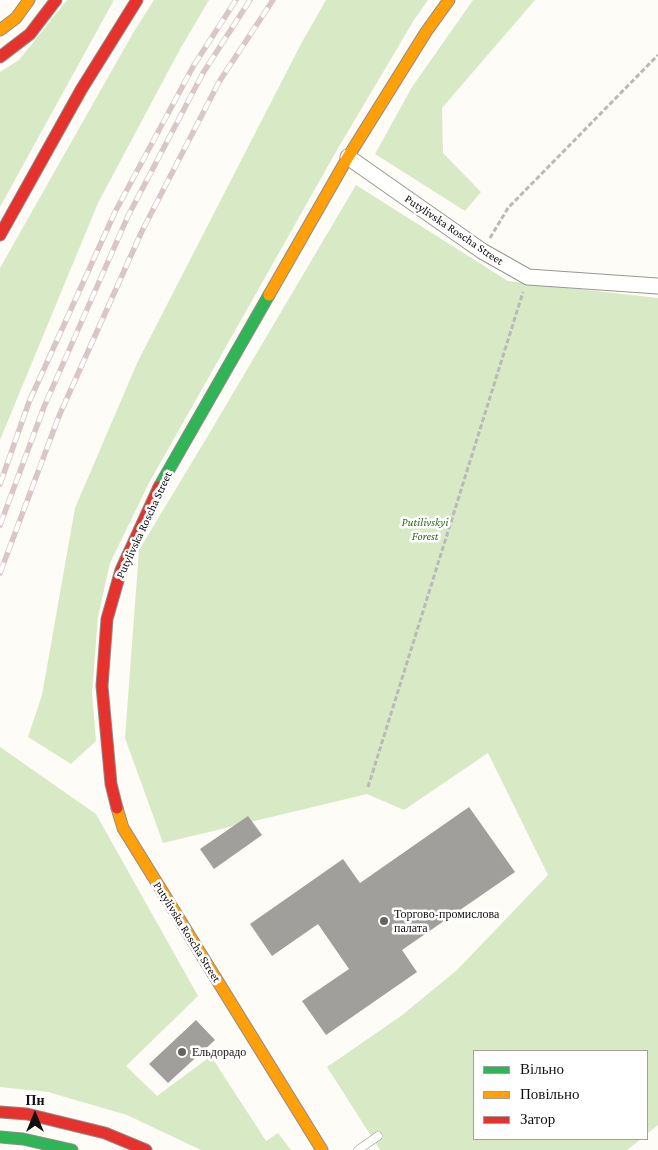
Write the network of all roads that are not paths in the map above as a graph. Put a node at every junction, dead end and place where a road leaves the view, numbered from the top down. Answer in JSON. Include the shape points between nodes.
{"nodes":[{"id":1,"x":29,"y":0,"type":"edge"},
{"id":2,"x":56,"y":0,"type":"edge"},
{"id":3,"x":137,"y":0,"type":"edge"},
{"id":4,"x":449,"y":0,"type":"edge"},
{"id":5,"x":0,"y":30,"type":"edge"},
{"id":6,"x":0,"y":58,"type":"edge"},
{"id":7,"x":348,"y":158,"type":"junction"},
{"id":8,"x":0,"y":235,"type":"edge"},
{"id":9,"x":658,"y":286,"type":"edge"},
{"id":10,"x":0,"y":1112,"type":"edge"},
{"id":11,"x":378,"y":1136,"type":"dead end"},
{"id":12,"x":0,"y":1137,"type":"edge"},
{"id":13,"x":72,"y":1150,"type":"edge"},
{"id":14,"x":146,"y":1150,"type":"edge"},
{"id":15,"x":322,"y":1150,"type":"edge"},
{"id":16,"x":358,"y":1150,"type":"edge"}],
"edges":[{"from":1,"to":5,"type":"street","via":[[16,18]]},
{"from":2,"to":6,"type":"street","via":[[30,34]]},
{"from":3,"to":8,"type":"street","via":[[81,90]]},
{"from":4,"to":7,"type":"street","name":"Putylivska Roscha Street"},
{"from":7,"to":9,"type":"street","name":"Putylivska Roscha Street","via":[[482,251],[528,276]]},
{"from":7,"to":15,"type":"street","name":"Putylivska Roscha Street","via":[[154,498],[118,578],[107,619],[102,686],[110,784],[123,828]]},
{"from":10,"to":14,"type":"street","via":[[27,1114],[105,1133]]},
{"from":11,"to":16,"type":"lane"},
{"from":12,"to":13,"type":"street"}]}
